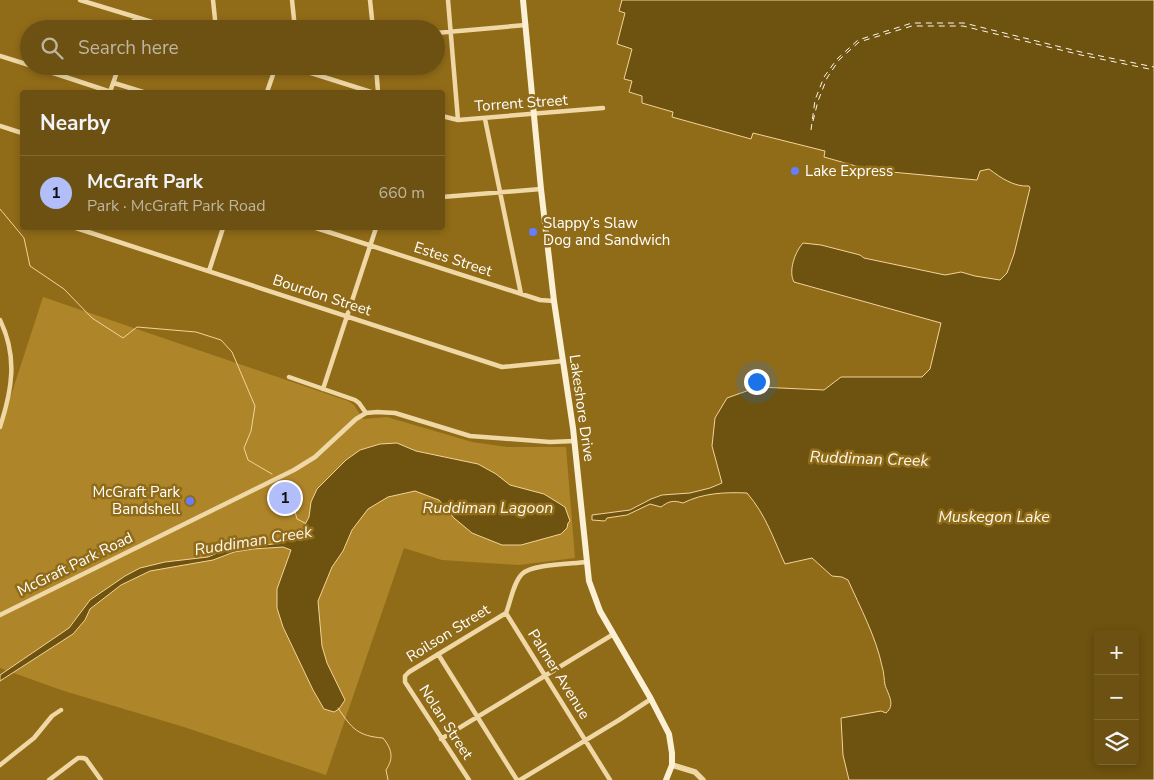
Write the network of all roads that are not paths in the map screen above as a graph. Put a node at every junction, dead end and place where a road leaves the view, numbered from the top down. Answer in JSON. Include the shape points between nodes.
{"nodes":[{"id":1,"x":80,"y":0,"type":"edge"},
{"id":2,"x":213,"y":0,"type":"edge"},
{"id":3,"x":292,"y":0,"type":"edge"},
{"id":4,"x":370,"y":0,"type":"edge"},
{"id":5,"x":448,"y":0,"type":"edge"},
{"id":6,"x":523,"y":0,"type":"edge"},
{"id":7,"x":135,"y":17,"type":"junction"},
{"id":8,"x":134,"y":20,"type":"edge"},
{"id":9,"x":145,"y":20,"type":"edge"},
{"id":10,"x":215,"y":20,"type":"edge"},
{"id":11,"x":293,"y":20,"type":"edge"},
{"id":12,"x":372,"y":20,"type":"edge"},
{"id":13,"x":526,"y":25,"type":"junction"},
{"id":14,"x":445,"y":32,"type":"edge"},
{"id":15,"x":451,"y":32,"type":"junction"},
{"id":16,"x":0,"y":56,"type":"edge"},
{"id":17,"x":20,"y":62,"type":"edge"},
{"id":18,"x":59,"y":75,"type":"edge"},
{"id":19,"x":116,"y":75,"type":"edge"},
{"id":20,"x":273,"y":75,"type":"edge"},
{"id":21,"x":317,"y":75,"type":"edge"},
{"id":22,"x":377,"y":75,"type":"edge"},
{"id":23,"x":114,"y":83,"type":"junction"},
{"id":24,"x":104,"y":90,"type":"edge"},
{"id":25,"x":111,"y":90,"type":"edge"},
{"id":26,"x":136,"y":90,"type":"edge"},
{"id":27,"x":268,"y":90,"type":"edge"},
{"id":28,"x":364,"y":90,"type":"edge"},
{"id":29,"x":378,"y":90,"type":"edge"},
{"id":30,"x":603,"y":108,"type":"dead end"},
{"id":31,"x":533,"y":114,"type":"junction"},
{"id":32,"x":445,"y":117,"type":"edge"},
{"id":33,"x":485,"y":119,"type":"junction"},
{"id":34,"x":458,"y":120,"type":"junction"},
{"id":35,"x":0,"y":126,"type":"edge"},
{"id":36,"x":20,"y":132,"type":"edge"},
{"id":37,"x":541,"y":188,"type":"junction"},
{"id":38,"x":501,"y":192,"type":"junction"},
{"id":39,"x":445,"y":197,"type":"edge"},
{"id":40,"x":82,"y":230,"type":"edge"},
{"id":41,"x":222,"y":230,"type":"edge"},
{"id":42,"x":322,"y":230,"type":"edge"},
{"id":43,"x":375,"y":230,"type":"edge"},
{"id":44,"x":370,"y":245,"type":"junction"},
{"id":45,"x":209,"y":271,"type":"junction"},
{"id":46,"x":522,"y":294,"type":"junction"},
{"id":47,"x":554,"y":301,"type":"junction"},
{"id":48,"x":347,"y":316,"type":"junction"},
{"id":49,"x":0,"y":320,"type":"edge"},
{"id":50,"x":563,"y":361,"type":"junction"},
{"id":51,"x":289,"y":378,"type":"dead end"},
{"id":52,"x":323,"y":388,"type":"junction"},
{"id":53,"x":366,"y":414,"type":"junction"},
{"id":54,"x":0,"y":427,"type":"edge"},
{"id":55,"x":575,"y":441,"type":"junction"},
{"id":56,"x":586,"y":562,"type":"junction"},
{"id":57,"x":506,"y":613,"type":"junction"},
{"id":58,"x":0,"y":615,"type":"edge"},
{"id":59,"x":612,"y":635,"type":"junction"},
{"id":60,"x":438,"y":654,"type":"junction"},
{"id":61,"x":405,"y":676,"type":"joint"},
{"id":62,"x":546,"y":676,"type":"junction"},
{"id":63,"x":651,"y":699,"type":"junction"},
{"id":64,"x":61,"y":710,"type":"dead end"},
{"id":65,"x":478,"y":718,"type":"junction"},
{"id":66,"x":442,"y":739,"type":"junction"},
{"id":67,"x":585,"y":740,"type":"junction"},
{"id":68,"x":0,"y":765,"type":"edge"},
{"id":69,"x":672,"y":765,"type":"junction"},
{"id":70,"x":49,"y":780,"type":"edge"},
{"id":71,"x":100,"y":780,"type":"edge"},
{"id":72,"x":469,"y":780,"type":"edge"},
{"id":73,"x":518,"y":780,"type":"edge"},
{"id":74,"x":610,"y":780,"type":"edge"},
{"id":75,"x":666,"y":780,"type":"edge"},
{"id":76,"x":703,"y":780,"type":"edge"}],
"edges":[{"from":1,"to":7,"type":"street"},
{"from":2,"to":10,"type":"street"},
{"from":3,"to":11,"type":"street"},
{"from":4,"to":12,"type":"street"},
{"from":5,"to":15,"type":"street"},
{"from":6,"to":13,"type":"main road","name":"Lakeshore Drive"},
{"from":7,"to":8,"type":"street"},
{"from":7,"to":9,"type":"street"},
{"from":13,"to":15,"type":"street"},
{"from":13,"to":31,"type":"main road","name":"Lakeshore Drive"},
{"from":14,"to":15,"type":"street"},
{"from":15,"to":34,"type":"street"},
{"from":16,"to":17,"type":"street"},
{"from":18,"to":24,"type":"street"},
{"from":19,"to":23,"type":"street"},
{"from":20,"to":27,"type":"street"},
{"from":21,"to":28,"type":"street"},
{"from":22,"to":29,"type":"street"},
{"from":23,"to":25,"type":"street"},
{"from":23,"to":26,"type":"street"},
{"from":30,"to":31,"type":"street","name":"Torrent Street"},
{"from":31,"to":33,"type":"street","name":"Torrent Street"},
{"from":31,"to":37,"type":"main road","name":"Lakeshore Drive"},
{"from":32,"to":34,"type":"street","name":"Torrent Street"},
{"from":33,"to":34,"type":"street","name":"Torrent Street"},
{"from":33,"to":38,"type":"street"},
{"from":35,"to":36,"type":"street"},
{"from":37,"to":38,"type":"street"},
{"from":37,"to":47,"type":"main road","name":"Lakeshore Drive"},
{"from":38,"to":39,"type":"street"},
{"from":38,"to":46,"type":"street"},
{"from":40,"to":45,"type":"street","name":"Bourdon Street"},
{"from":41,"to":45,"type":"street"},
{"from":42,"to":44,"type":"street","name":"Estes Street"},
{"from":43,"to":44,"type":"street"},
{"from":44,"to":46,"type":"street","name":"Estes Street"},
{"from":44,"to":48,"type":"street"},
{"from":45,"to":48,"type":"street","name":"Bourdon Street"},
{"from":46,"to":47,"type":"street","name":"Estes Street"},
{"from":47,"to":50,"type":"main road","name":"Lakeshore Drive"},
{"from":48,"to":50,"type":"street","name":"Bourdon Street","via":[[502,367]]},
{"from":48,"to":52,"type":"street"},
{"from":49,"to":54,"type":"street","via":[[10,353],[11,383]]},
{"from":50,"to":55,"type":"main road","name":"Lakeshore Drive"},
{"from":51,"to":52,"type":"street"},
{"from":52,"to":53,"type":"street","via":[[358,401]]},
{"from":53,"to":55,"type":"street","via":[[389,412],[478,437]]},
{"from":53,"to":58,"type":"street","name":"McGraft Park Road","via":[[294,470]]},
{"from":55,"to":56,"type":"main road","name":"Lakeshore Drive"},
{"from":56,"to":57,"type":"street","via":[[529,569],[520,577]]},
{"from":56,"to":59,"type":"main road","name":"Lakeshore Drive","via":[[594,597]]},
{"from":57,"to":60,"type":"street","name":"Roilson Street"},
{"from":57,"to":62,"type":"street","name":"Palmer Avenue"},
{"from":59,"to":62,"type":"street"},
{"from":59,"to":63,"type":"main road","name":"Lakeshore Drive"},
{"from":60,"to":61,"type":"street","name":"Roilson Street"},
{"from":60,"to":65,"type":"street"},
{"from":61,"to":66,"type":"street","name":"Nolan Street","via":[[405,682]]},
{"from":62,"to":65,"type":"street"},
{"from":62,"to":67,"type":"street","name":"Palmer Avenue"},
{"from":63,"to":67,"type":"street"},
{"from":63,"to":69,"type":"main road","name":"Lakeshore Drive","via":[[669,734]]},
{"from":64,"to":68,"type":"street","via":[[34,738]]},
{"from":65,"to":66,"type":"street"},
{"from":65,"to":73,"type":"street"},
{"from":66,"to":72,"type":"street","name":"Nolan Street"},
{"from":67,"to":73,"type":"street"},
{"from":67,"to":74,"type":"street","name":"Palmer Avenue"},
{"from":69,"to":75,"type":"main road"},
{"from":69,"to":76,"type":"street","via":[[695,772]]},
{"from":70,"to":71,"type":"street","via":[[78,758],[86,759]]}]}
